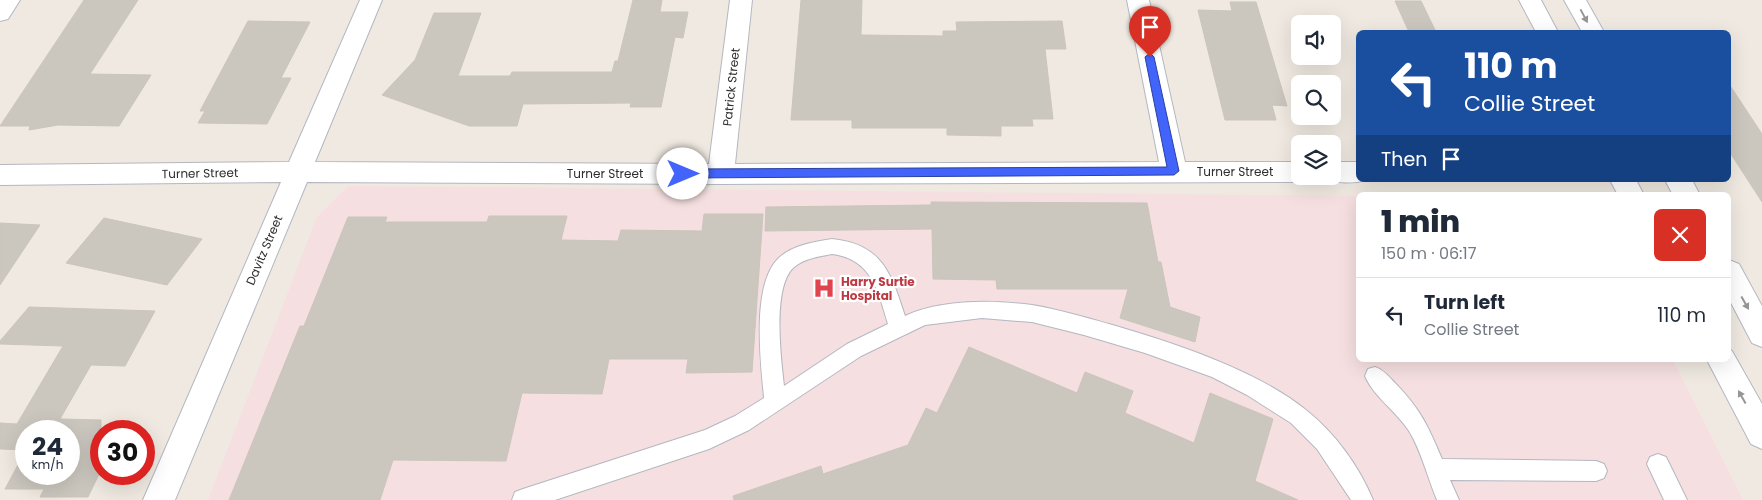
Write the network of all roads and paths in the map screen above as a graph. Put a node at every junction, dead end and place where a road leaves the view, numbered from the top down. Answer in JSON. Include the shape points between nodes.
{"nodes":[{"id":1,"x":10,"y":0,"type":"edge"},
{"id":2,"x":371,"y":0,"type":"edge"},
{"id":3,"x":741,"y":0,"type":"edge"},
{"id":4,"x":1138,"y":0,"type":"edge"},
{"id":5,"x":1530,"y":0,"type":"edge"},
{"id":6,"x":1575,"y":0,"type":"edge"},
{"id":7,"x":0,"y":13,"type":"edge"},
{"id":8,"x":1546,"y":30,"type":"edge"},
{"id":9,"x":1592,"y":30,"type":"edge"},
{"id":10,"x":1174,"y":171,"type":"junction"},
{"id":11,"x":297,"y":172,"type":"junction"},
{"id":12,"x":1291,"y":172,"type":"edge"},
{"id":13,"x":1341,"y":172,"type":"edge"},
{"id":14,"x":1356,"y":172,"type":"edge"},
{"id":15,"x":721,"y":174,"type":"junction"},
{"id":16,"x":0,"y":176,"type":"edge"},
{"id":17,"x":1731,"y":276,"type":"edge"},
{"id":18,"x":899,"y":329,"type":"junction"},
{"id":19,"x":1762,"y":334,"type":"edge"},
{"id":20,"x":1723,"y":362,"type":"edge"},
{"id":21,"x":1375,"y":376,"type":"dead end"},
{"id":22,"x":775,"y":403,"type":"junction"},
{"id":23,"x":1762,"y":434,"type":"edge"},
{"id":24,"x":1658,"y":464,"type":"dead end"},
{"id":25,"x":1437,"y":469,"type":"junction"},
{"id":26,"x":1596,"y":471,"type":"dead end"},
{"id":27,"x":160,"y":500,"type":"edge"},
{"id":28,"x":523,"y":500,"type":"edge"},
{"id":29,"x":1362,"y":500,"type":"edge"},
{"id":30,"x":1448,"y":500,"type":"edge"},
{"id":31,"x":1676,"y":500,"type":"edge"}],
"edges":[{"from":1,"to":7,"type":"street"},
{"from":2,"to":11,"type":"street","name":"Davitz Street"},
{"from":3,"to":15,"type":"street","name":"Patrick Street"},
{"from":4,"to":10,"type":"street"},
{"from":5,"to":8,"type":"street"},
{"from":6,"to":9,"type":"street","one_way":true},
{"from":10,"to":12,"type":"street","name":"Turner Street"},
{"from":10,"to":15,"type":"street","name":"Turner Street"},
{"from":11,"to":15,"type":"street","name":"Turner Street"},
{"from":11,"to":16,"type":"street","name":"Turner Street"},
{"from":11,"to":27,"type":"street","name":"Davitz Street"},
{"from":13,"to":14,"type":"street"},
{"from":17,"to":19,"type":"street","one_way":true},
{"from":18,"to":22,"type":"lane","via":[[854,350]]},
{"from":18,"to":22,"type":"lane","via":[[877,268],[861,253],[844,246],[818,248],[799,254],[781,268],[770,298],[768,338]]},
{"from":18,"to":29,"type":"lane","via":[[923,318],[982,310],[1032,314],[1146,344],[1210,367],[1254,388],[1298,416],[1324,442]]},
{"from":23,"to":20,"type":"street","one_way":true},
{"from":21,"to":25,"type":"lane","via":[[1413,419]]},
{"from":22,"to":28,"type":"lane","via":[[742,424],[709,439]]},
{"from":24,"to":31,"type":"lane"},
{"from":25,"to":26,"type":"lane"},
{"from":25,"to":30,"type":"lane"}]}
